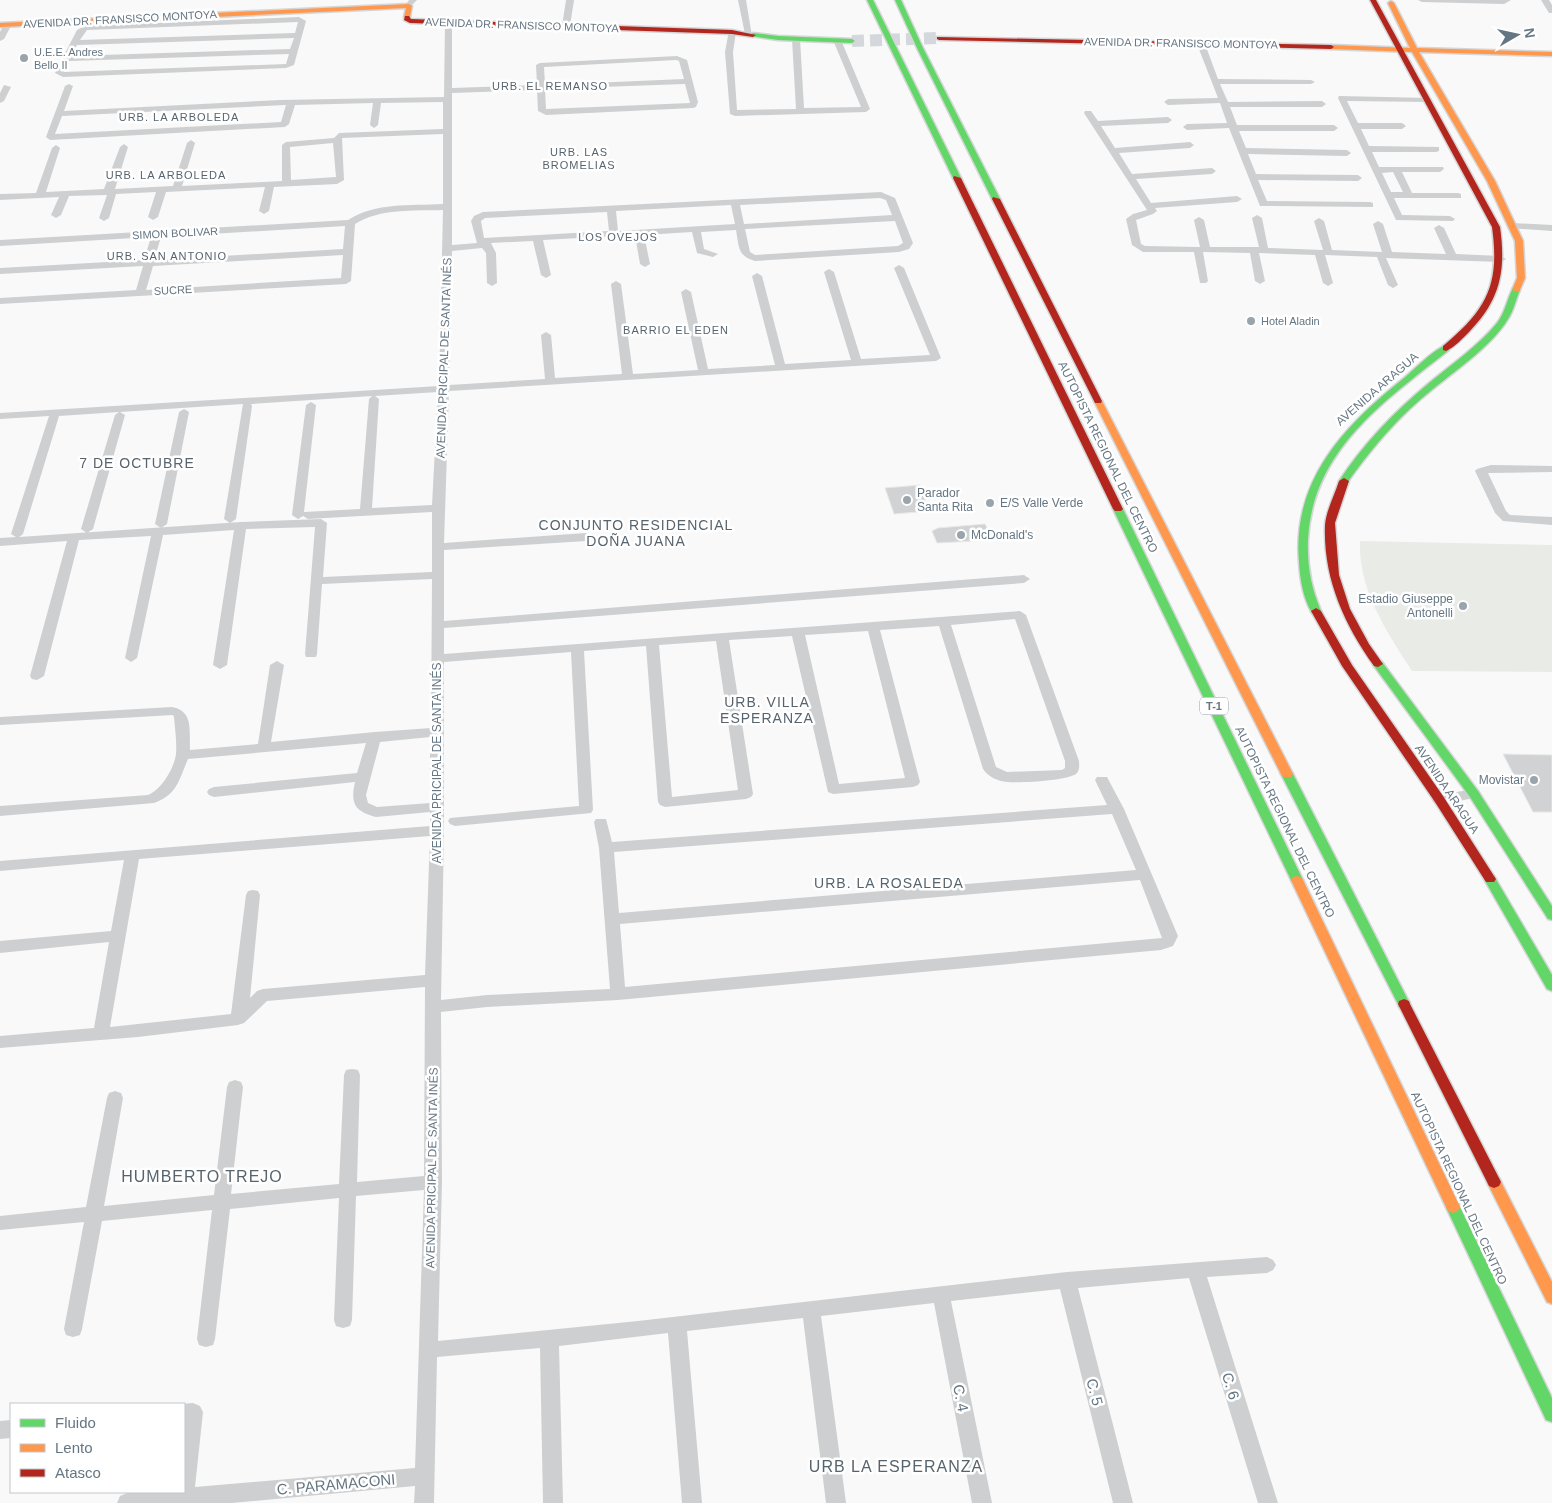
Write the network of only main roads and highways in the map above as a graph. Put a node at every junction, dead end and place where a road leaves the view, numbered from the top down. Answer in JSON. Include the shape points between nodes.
{"nodes":[{"id":1,"x":870,"y":0,"type":"edge"},
{"id":2,"x":898,"y":0,"type":"edge"},
{"id":3,"x":1373,"y":0,"type":"edge"},
{"id":4,"x":1389,"y":0,"type":"edge"},
{"id":5,"x":411,"y":3,"type":"edge"},
{"id":6,"x":4,"y":25,"type":"edge"},
{"id":7,"x":939,"y":38,"type":"tunnel mouth"},
{"id":8,"x":852,"y":40,"type":"tunnel mouth"},
{"id":9,"x":1398,"y":48,"type":"junction"},
{"id":10,"x":1419,"y":49,"type":"junction"},
{"id":11,"x":1552,"y":49,"type":"edge"},
{"id":12,"x":1552,"y":54,"type":"edge"},
{"id":13,"x":1551,"y":912,"type":"edge"},
{"id":14,"x":1552,"y":986,"type":"edge"},
{"id":15,"x":1552,"y":1297,"type":"edge"},
{"id":16,"x":1552,"y":1415,"type":"edge"}],
"edges":[{"from":1,"to":16,"type":"main road","name":"AUTOPISTA REGIONAL DEL CENTRO","number":"T-1","via":[[1247,775]]},
{"from":2,"to":15,"type":"main road","name":"AUTOPISTA REGIONAL DEL CENTRO"},
{"from":3,"to":9,"type":"main road","name":"AVENIDA ARAGUA"},
{"from":4,"to":10,"type":"main road","name":"AVENIDA ARAGUA"},
{"from":5,"to":6,"type":"main road","name":"AVENIDA DR. FRANSISCO MONTOYA","via":[[294,15]]},
{"from":5,"to":8,"type":"main road","name":"AVENIDA DR. FRANSISCO MONTOYA","via":[[406,15],[410,21],[732,32],[796,39]]},
{"from":7,"to":9,"type":"main road","name":"AVENIDA DR. FRANSISCO MONTOYA"},
{"from":9,"to":10,"type":"main road","name":"AVENIDA DR. FRANSISCO MONTOYA"},
{"from":9,"to":14,"type":"main road","name":"AVENIDA ARAGUA","via":[[1496,227],[1501,259],[1497,284],[1477,319],[1346,434],[1325,461],[1303,512],[1305,576],[1332,644],[1511,911]]},
{"from":10,"to":11,"type":"main road","name":"AVENIDA DR. FRANSISCO MONTOYA"},
{"from":10,"to":12,"type":"main road","name":"AVENIDA DR. FRANSISCO MONTOYA"},
{"from":10,"to":13,"type":"main road","name":"AVENIDA ARAGUA","via":[[1491,181],[1519,241],[1521,278],[1504,319],[1476,348],[1422,393],[1358,458],[1342,485],[1330,523],[1334,575],[1345,609],[1364,645],[1474,794]]}]}
